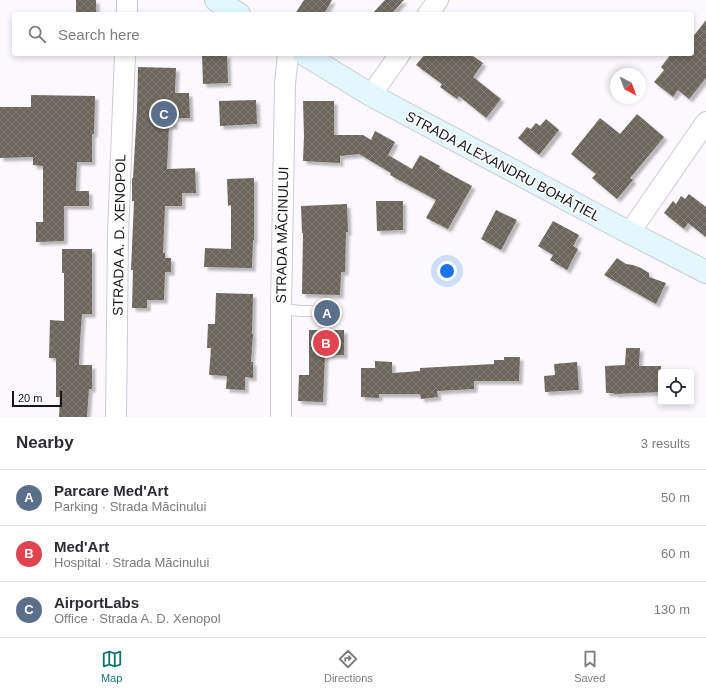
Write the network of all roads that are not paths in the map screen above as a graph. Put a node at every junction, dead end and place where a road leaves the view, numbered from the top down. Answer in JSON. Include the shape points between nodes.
{"nodes":[{"id":1,"x":127,"y":0,"type":"edge"},
{"id":2,"x":216,"y":0,"type":"edge"},
{"id":3,"x":438,"y":0,"type":"edge"},
{"id":4,"x":127,"y":12,"type":"edge"},
{"id":5,"x":236,"y":12,"type":"edge"},
{"id":6,"x":429,"y":12,"type":"edge"},
{"id":7,"x":125,"y":56,"type":"edge"},
{"id":8,"x":288,"y":56,"type":"edge"},
{"id":9,"x":307,"y":56,"type":"edge"},
{"id":10,"x":399,"y":56,"type":"edge"},
{"id":11,"x":370,"y":95,"type":"junction"},
{"id":12,"x":706,"y":122,"type":"edge"},
{"id":13,"x":630,"y":232,"type":"junction"},
{"id":14,"x":706,"y":272,"type":"edge"},
{"id":15,"x":281,"y":309,"type":"junction"},
{"id":16,"x":324,"y":311,"type":"dead end"},
{"id":17,"x":116,"y":417,"type":"edge"},
{"id":18,"x":281,"y":417,"type":"edge"}],
"edges":[{"from":1,"to":4,"type":"street"},
{"from":2,"to":5,"type":"main road"},
{"from":3,"to":6,"type":"street"},
{"from":7,"to":17,"type":"street","name":"STRADA A. D. XENOPOL","via":[[118,234]]},
{"from":8,"to":15,"type":"street","name":"STRADA MĂCINULUI","via":[[285,84]]},
{"from":9,"to":11,"type":"main road","name":"STRADA ALEXANDRU BOHĂȚIEL"},
{"from":10,"to":11,"type":"street"},
{"from":11,"to":13,"type":"main road","name":"STRADA ALEXANDRU BOHĂȚIEL"},
{"from":12,"to":13,"type":"street"},
{"from":13,"to":14,"type":"main road","name":"STRADA ALEXANDRU BOHĂȚIEL"},
{"from":15,"to":16,"type":"lane"},
{"from":15,"to":18,"type":"street","name":"STRADA MĂCINULUI"}]}
